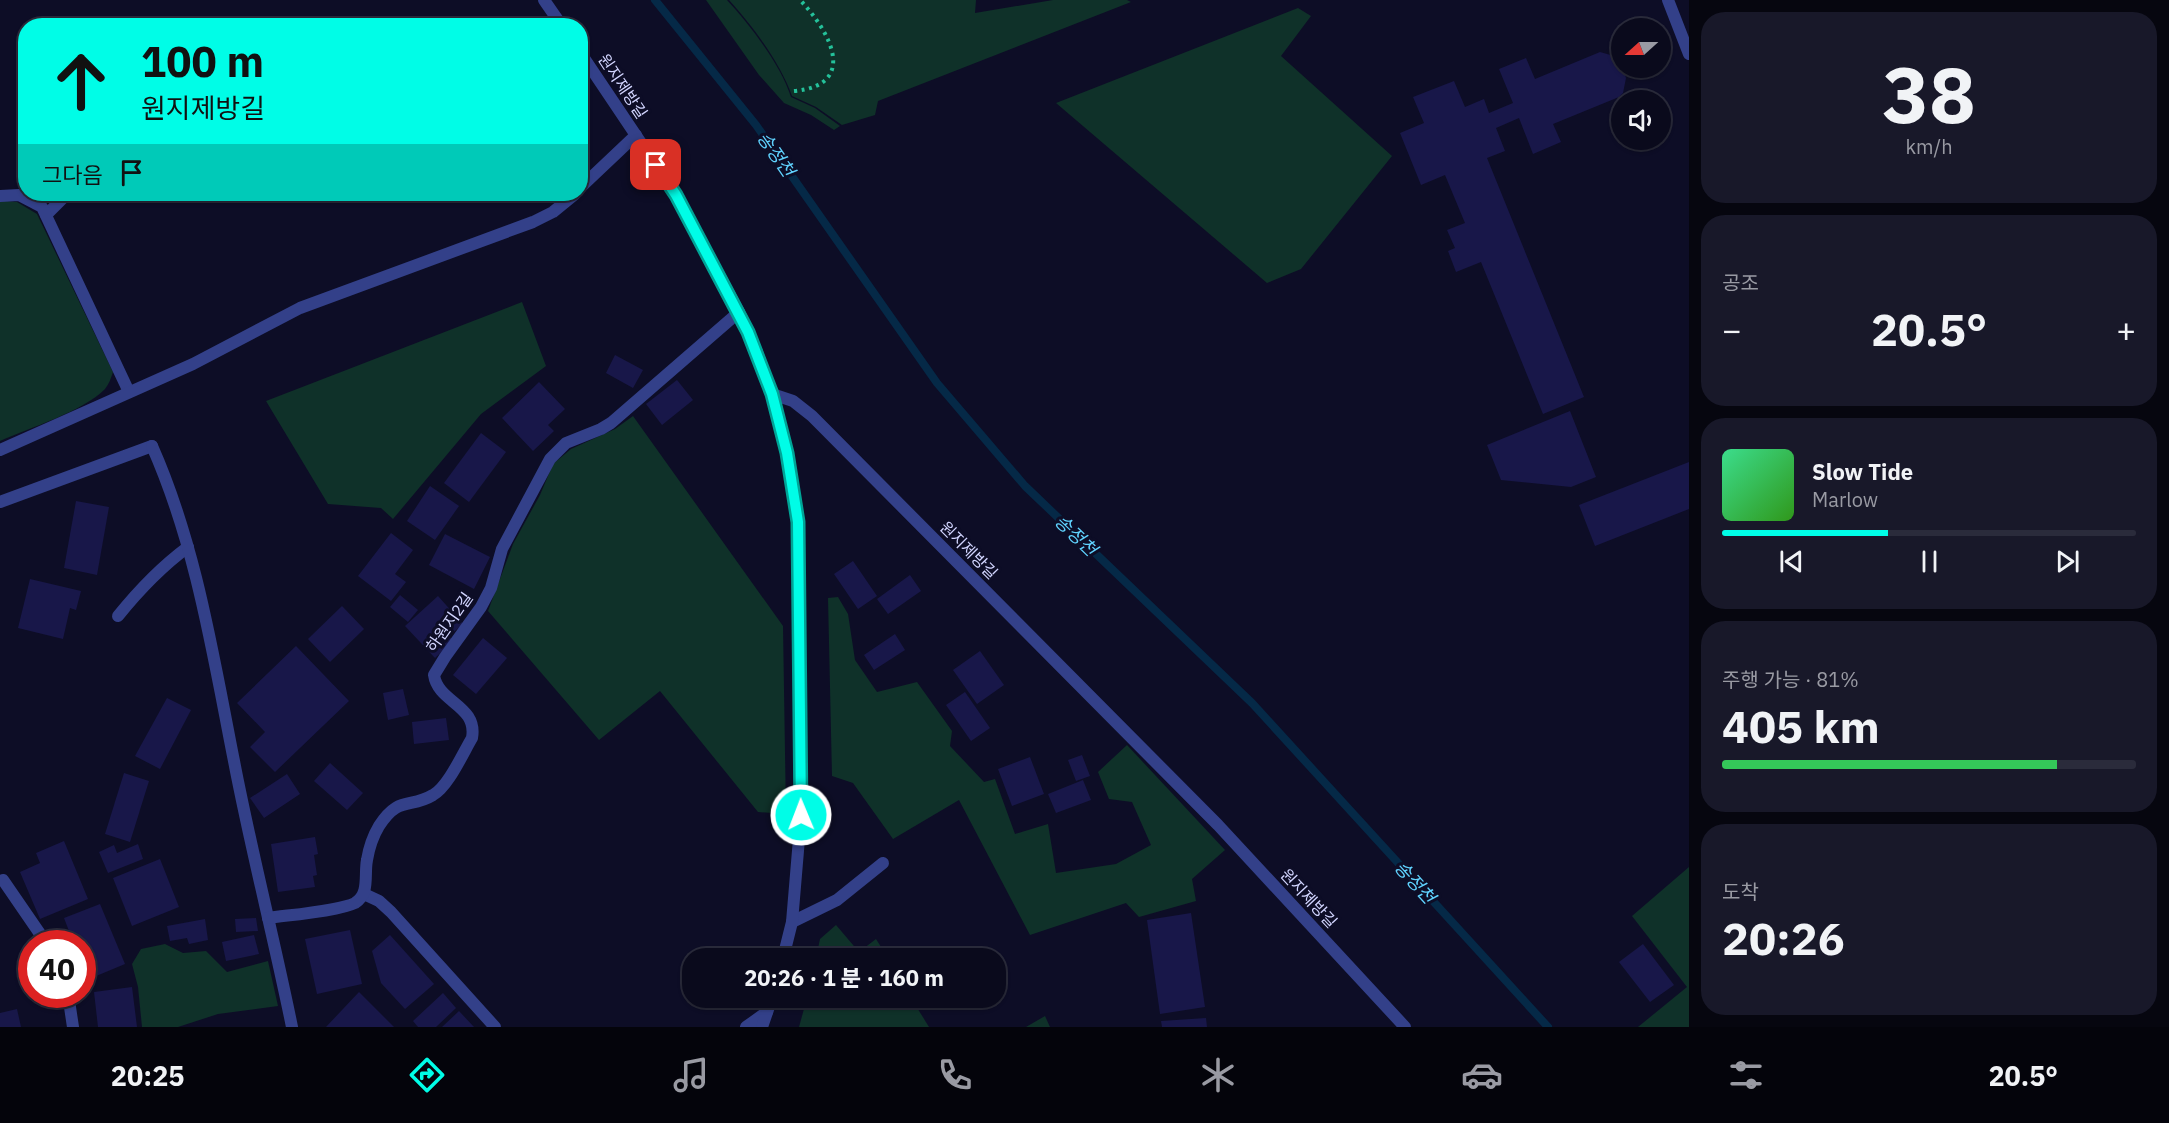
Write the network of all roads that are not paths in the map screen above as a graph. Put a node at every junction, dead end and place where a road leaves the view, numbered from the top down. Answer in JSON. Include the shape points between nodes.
{"nodes":[{"id":1,"x":544,"y":0,"type":"edge"},
{"id":2,"x":1668,"y":0,"type":"edge"},
{"id":3,"x":556,"y":18,"type":"edge"},
{"id":4,"x":1689,"y":54,"type":"edge"},
{"id":5,"x":588,"y":64,"type":"edge"},
{"id":6,"x":636,"y":135,"type":"junction"},
{"id":7,"x":588,"y":180,"type":"edge"},
{"id":8,"x":18,"y":195,"type":"edge"},
{"id":9,"x":0,"y":196,"type":"edge"},
{"id":10,"x":30,"y":201,"type":"edge"},
{"id":11,"x":60,"y":201,"type":"edge"},
{"id":12,"x":566,"y":201,"type":"edge"},
{"id":13,"x":46,"y":215,"type":"junction"},
{"id":14,"x":738,"y":312,"type":"junction"},
{"id":15,"x":129,"y":392,"type":"junction"},
{"id":16,"x":772,"y":394,"type":"junction"},
{"id":17,"x":0,"y":450,"type":"edge"},
{"id":18,"x":0,"y":502,"type":"edge"},
{"id":19,"x":188,"y":547,"type":"junction"},
{"id":20,"x":118,"y":616,"type":"dead end"},
{"id":21,"x":883,"y":863,"type":"dead end"},
{"id":22,"x":3,"y":880,"type":"dead end"},
{"id":23,"x":364,"y":894,"type":"junction"},
{"id":24,"x":268,"y":918,"type":"junction"},
{"id":25,"x":792,"y":922,"type":"junction"},
{"id":26,"x":37,"y":930,"type":"edge"},
{"id":27,"x":786,"y":948,"type":"edge"},
{"id":28,"x":71,"y":1008,"type":"edge"},
{"id":29,"x":768,"y":1008,"type":"edge"},
{"id":30,"x":767,"y":1012,"type":"junction"},
{"id":31,"x":74,"y":1027,"type":"edge"},
{"id":32,"x":292,"y":1027,"type":"edge"},
{"id":33,"x":495,"y":1027,"type":"edge"},
{"id":34,"x":746,"y":1027,"type":"edge"},
{"id":35,"x":762,"y":1027,"type":"edge"},
{"id":36,"x":1405,"y":1027,"type":"edge"}],
"edges":[{"from":1,"to":3,"type":"street"},
{"from":2,"to":4,"type":"street"},
{"from":5,"to":6,"type":"street","name":"원지제방길"},
{"from":6,"to":7,"type":"street"},
{"from":6,"to":14,"type":"street","name":"원지제방길","via":[[676,195]]},
{"from":8,"to":9,"type":"street"},
{"from":10,"to":13,"type":"street","via":[[42,207]]},
{"from":11,"to":13,"type":"street"},
{"from":12,"to":15,"type":"street","via":[[533,222],[300,308],[193,364]]},
{"from":13,"to":15,"type":"street"},
{"from":14,"to":16,"type":"street","name":"원지제방길"},
{"from":14,"to":23,"type":"street","name":"하원지2길","via":[[611,423],[566,444],[550,459],[502,549],[482,607],[434,675],[437,687],[470,718],[472,738],[435,795],[405,802],[393,809],[380,826],[366,863]]},
{"from":15,"to":17,"type":"street"},
{"from":16,"to":25,"type":"street","via":[[798,522],[801,815]]},
{"from":16,"to":36,"type":"street","name":"원지제방길","via":[[793,401],[812,416],[1210,817]]},
{"from":18,"to":19,"type":"street","via":[[152,446]]},
{"from":19,"to":20,"type":"street","via":[[140,589]]},
{"from":19,"to":24,"type":"street"},
{"from":21,"to":25,"type":"street","via":[[837,900]]},
{"from":22,"to":26,"type":"street"},
{"from":23,"to":24,"type":"street","via":[[344,907]]},
{"from":23,"to":33,"type":"street","via":[[391,912]]},
{"from":24,"to":32,"type":"street"},
{"from":25,"to":27,"type":"street"},
{"from":28,"to":31,"type":"street"},
{"from":29,"to":30,"type":"street"},
{"from":30,"to":34,"type":"street"},
{"from":30,"to":35,"type":"street"}]}
